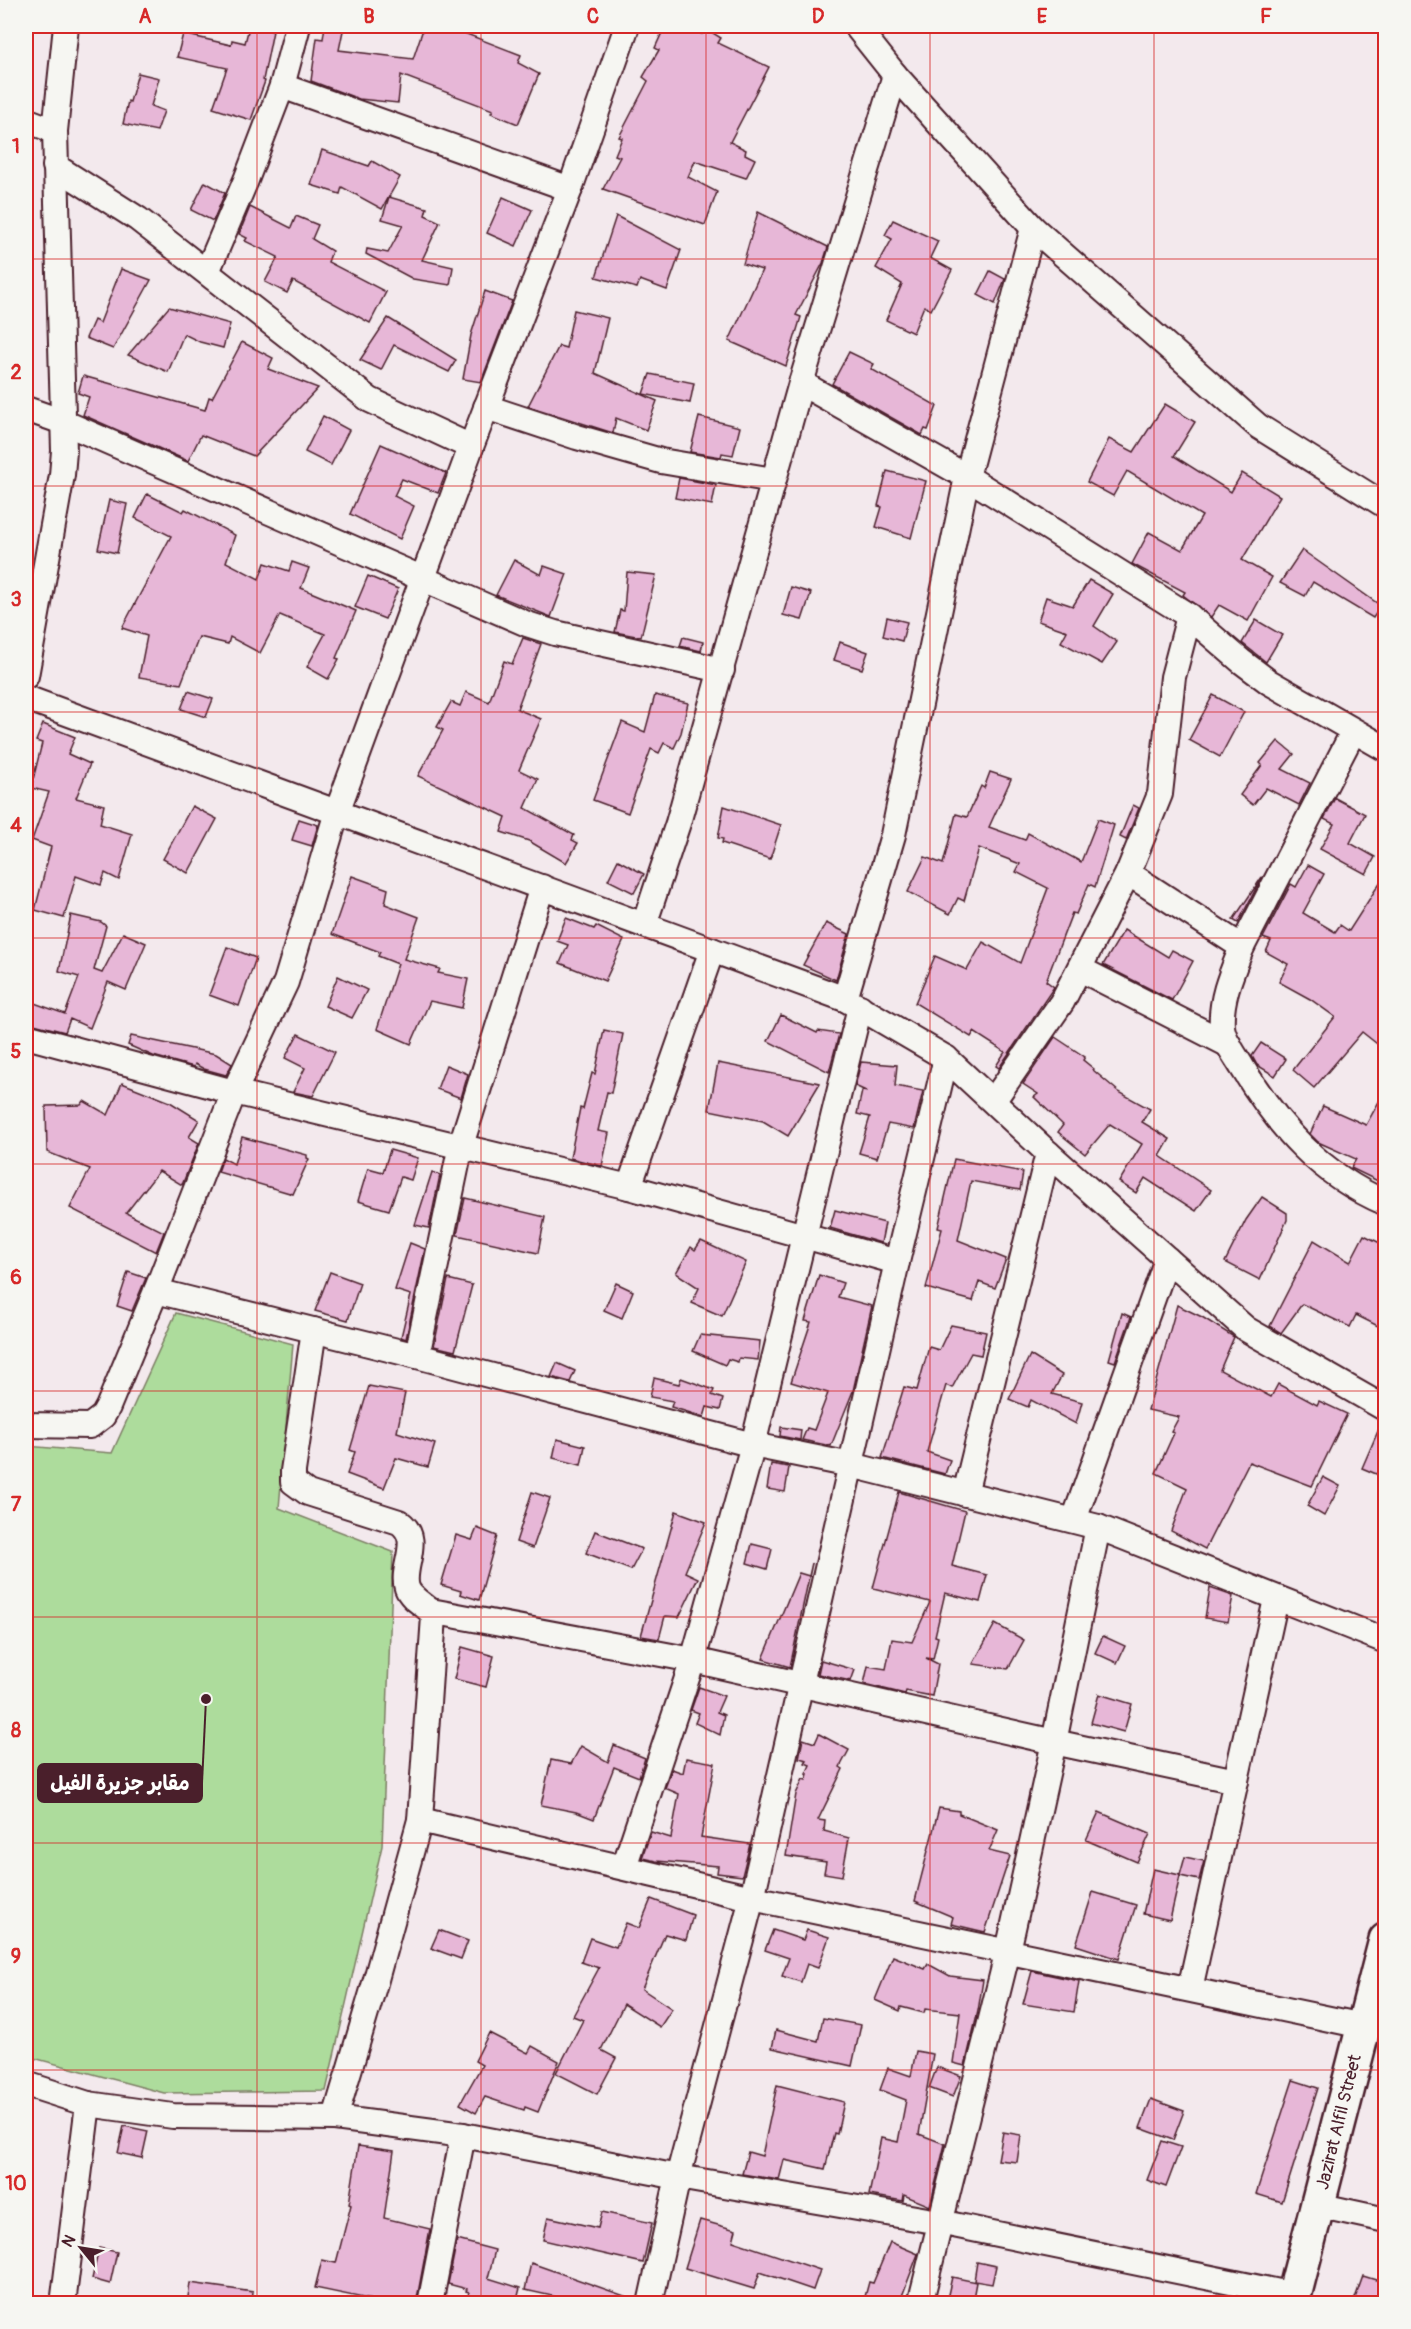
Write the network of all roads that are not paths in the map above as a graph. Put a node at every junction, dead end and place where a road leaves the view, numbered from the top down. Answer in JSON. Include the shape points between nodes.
{"nodes":[{"id":1,"x":66,"y":26,"type":"edge"},
{"id":2,"x":298,"y":26,"type":"edge"},
{"id":3,"x":627,"y":26,"type":"edge"},
{"id":4,"x":856,"y":26,"type":"edge"},
{"id":5,"x":895,"y":75,"type":"junction"},
{"id":6,"x":282,"y":86,"type":"junction"},
{"id":7,"x":26,"y":120,"type":"edge"},
{"id":8,"x":55,"y":131,"type":"junction"},
{"id":9,"x":55,"y":166,"type":"junction"},
{"id":10,"x":570,"y":189,"type":"junction"},
{"id":11,"x":1034,"y":228,"type":"junction"},
{"id":12,"x":207,"y":272,"type":"junction"},
{"id":13,"x":801,"y":383,"type":"junction"},
{"id":14,"x":486,"y":407,"type":"junction"},
{"id":15,"x":26,"y":409,"type":"edge"},
{"id":16,"x":63,"y":422,"type":"junction"},
{"id":17,"x":471,"y":447,"type":"junction"},
{"id":18,"x":967,"y":477,"type":"junction"},
{"id":19,"x":773,"y":480,"type":"junction"},
{"id":20,"x":1386,"y":506,"type":"edge"},
{"id":21,"x":423,"y":577,"type":"junction"},
{"id":22,"x":1189,"y":616,"type":"junction"},
{"id":23,"x":722,"y":670,"type":"junction"},
{"id":24,"x":26,"y":676,"type":"edge"},
{"id":25,"x":26,"y":698,"type":"edge"},
{"id":26,"x":1353,"y":732,"type":"junction"},
{"id":27,"x":1386,"y":749,"type":"edge"},
{"id":28,"x":337,"y":812,"type":"junction"},
{"id":29,"x":1128,"y":873,"type":"junction"},
{"id":30,"x":542,"y":887,"type":"junction"},
{"id":31,"x":644,"y":925,"type":"junction"},
{"id":32,"x":1242,"y":947,"type":"junction"},
{"id":33,"x":712,"y":950,"type":"junction"},
{"id":34,"x":1080,"y":969,"type":"junction"},
{"id":35,"x":853,"y":1003,"type":"junction"},
{"id":36,"x":26,"y":1036,"type":"edge"},
{"id":37,"x":1229,"y":1045,"type":"junction"},
{"id":38,"x":946,"y":1058,"type":"junction"},
{"id":39,"x":234,"y":1092,"type":"junction"},
{"id":40,"x":994,"y":1100,"type":"junction"},
{"id":41,"x":461,"y":1145,"type":"junction"},
{"id":42,"x":1048,"y":1153,"type":"junction"},
{"id":43,"x":629,"y":1187,"type":"junction"},
{"id":44,"x":1386,"y":1203,"type":"edge"},
{"id":45,"x":804,"y":1236,"type":"junction"},
{"id":46,"x":1167,"y":1259,"type":"junction"},
{"id":47,"x":897,"y":1262,"type":"junction"},
{"id":48,"x":156,"y":1291,"type":"junction"},
{"id":49,"x":314,"y":1330,"type":"junction"},
{"id":50,"x":417,"y":1356,"type":"junction"},
{"id":51,"x":1386,"y":1409,"type":"edge"},
{"id":52,"x":26,"y":1425,"type":"edge"},
{"id":53,"x":753,"y":1445,"type":"junction"},
{"id":54,"x":851,"y":1465,"type":"junction"},
{"id":55,"x":965,"y":1494,"type":"junction"},
{"id":56,"x":1074,"y":1521,"type":"junction"},
{"id":57,"x":1098,"y":1527,"type":"junction"},
{"id":58,"x":1276,"y":1599,"type":"junction"},
{"id":59,"x":431,"y":1611,"type":"junction"},
{"id":60,"x":1386,"y":1641,"type":"edge"},
{"id":61,"x":693,"y":1660,"type":"junction"},
{"id":62,"x":801,"y":1685,"type":"junction"},
{"id":63,"x":1054,"y":1742,"type":"junction"},
{"id":64,"x":1236,"y":1781,"type":"junction"},
{"id":65,"x":420,"y":1820,"type":"junction"},
{"id":66,"x":624,"y":1867,"type":"junction"},
{"id":67,"x":752,"y":1898,"type":"junction"},
{"id":68,"x":1008,"y":1951,"type":"junction"},
{"id":69,"x":1384,"y":1955,"type":"edge"},
{"id":70,"x":1190,"y":1989,"type":"junction"},
{"id":71,"x":1364,"y":2026,"type":"junction"},
{"id":72,"x":26,"y":2084,"type":"edge"},
{"id":73,"x":88,"y":2104,"type":"junction"},
{"id":74,"x":335,"y":2118,"type":"junction"},
{"id":75,"x":463,"y":2135,"type":"junction"},
{"id":76,"x":678,"y":2178,"type":"junction"},
{"id":77,"x":1317,"y":2205,"type":"junction"},
{"id":78,"x":1386,"y":2220,"type":"edge"},
{"id":79,"x":939,"y":2222,"type":"junction"},
{"id":80,"x":1293,"y":2299,"type":"edge"},
{"id":81,"x":63,"y":2304,"type":"edge"},
{"id":82,"x":430,"y":2304,"type":"edge"},
{"id":83,"x":650,"y":2304,"type":"edge"},
{"id":84,"x":920,"y":2304,"type":"edge"}],
"edges":[{"from":1,"to":8,"type":"street"},
{"from":2,"to":6,"type":"street"},
{"from":3,"to":10,"type":"street"},
{"from":4,"to":5,"type":"street"},
{"from":5,"to":11,"type":"street"},
{"from":5,"to":13,"type":"street"},
{"from":6,"to":10,"type":"street"},
{"from":6,"to":12,"type":"street"},
{"from":7,"to":8,"type":"street"},
{"from":8,"to":9,"type":"street"},
{"from":9,"to":12,"type":"street","via":[[138,219]]},
{"from":9,"to":16,"type":"street"},
{"from":10,"to":14,"type":"street"},
{"from":11,"to":18,"type":"street"},
{"from":11,"to":20,"type":"street","via":[[1258,426]]},
{"from":12,"to":17,"type":"street","via":[[370,400]]},
{"from":13,"to":18,"type":"street"},
{"from":13,"to":19,"type":"street"},
{"from":14,"to":17,"type":"street"},
{"from":14,"to":19,"type":"street","via":[[661,461]]},
{"from":15,"to":16,"type":"street"},
{"from":16,"to":21,"type":"street"},
{"from":16,"to":24,"type":"street","via":[[62,475]]},
{"from":17,"to":21,"type":"street"},
{"from":18,"to":22,"type":"street"},
{"from":18,"to":35,"type":"street","via":[[893,836]]},
{"from":19,"to":23,"type":"street"},
{"from":21,"to":23,"type":"street","via":[[555,633]]},
{"from":21,"to":28,"type":"street"},
{"from":22,"to":26,"type":"street","via":[[1269,682]]},
{"from":22,"to":29,"type":"street","via":[[1173,677],[1160,794]]},
{"from":23,"to":31,"type":"street"},
{"from":25,"to":28,"type":"street"},
{"from":26,"to":27,"type":"street"},
{"from":26,"to":32,"type":"street"},
{"from":28,"to":30,"type":"street"},
{"from":28,"to":39,"type":"street","via":[[286,982]]},
{"from":29,"to":32,"type":"street"},
{"from":29,"to":34,"type":"street"},
{"from":30,"to":31,"type":"street"},
{"from":30,"to":41,"type":"street"},
{"from":31,"to":33,"type":"street"},
{"from":32,"to":37,"type":"street","via":[[1222,1007],[1222,1028]]},
{"from":33,"to":35,"type":"street"},
{"from":33,"to":43,"type":"street"},
{"from":34,"to":37,"type":"street"},
{"from":34,"to":40,"type":"street","via":[[1048,1024]]},
{"from":35,"to":38,"type":"street"},
{"from":35,"to":45,"type":"street"},
{"from":36,"to":39,"type":"street"},
{"from":37,"to":44,"type":"street","via":[[1254,1086],[1302,1148],[1353,1186]]},
{"from":38,"to":40,"type":"street"},
{"from":38,"to":47,"type":"street"},
{"from":39,"to":41,"type":"street"},
{"from":39,"to":48,"type":"street"},
{"from":40,"to":42,"type":"street"},
{"from":41,"to":43,"type":"street"},
{"from":41,"to":50,"type":"street"},
{"from":42,"to":46,"type":"street"},
{"from":42,"to":55,"type":"street"},
{"from":43,"to":45,"type":"street"},
{"from":45,"to":47,"type":"street"},
{"from":45,"to":53,"type":"street"},
{"from":46,"to":51,"type":"street","via":[[1246,1329]]},
{"from":46,"to":56,"type":"street"},
{"from":47,"to":54,"type":"street"},
{"from":48,"to":49,"type":"street"},
{"from":48,"to":52,"type":"street","via":[[103,1416],[90,1426]]},
{"from":49,"to":50,"type":"street"},
{"from":49,"to":59,"type":"street","via":[[293,1482],[308,1493],[405,1526],[410,1537],[406,1587]]},
{"from":50,"to":53,"type":"street"},
{"from":53,"to":54,"type":"street"},
{"from":53,"to":61,"type":"street"},
{"from":54,"to":55,"type":"street"},
{"from":54,"to":62,"type":"street"},
{"from":55,"to":56,"type":"street"},
{"from":56,"to":57,"type":"street"},
{"from":57,"to":58,"type":"street"},
{"from":57,"to":63,"type":"street"},
{"from":58,"to":60,"type":"street"},
{"from":58,"to":64,"type":"street"},
{"from":59,"to":61,"type":"street"},
{"from":59,"to":65,"type":"street","via":[[434,1622]]},
{"from":61,"to":62,"type":"street"},
{"from":61,"to":66,"type":"street"},
{"from":62,"to":63,"type":"street"},
{"from":62,"to":67,"type":"street"},
{"from":63,"to":64,"type":"street"},
{"from":63,"to":68,"type":"street"},
{"from":64,"to":70,"type":"street"},
{"from":65,"to":66,"type":"street"},
{"from":65,"to":74,"type":"street"},
{"from":66,"to":67,"type":"street"},
{"from":67,"to":68,"type":"street"},
{"from":67,"to":76,"type":"street"},
{"from":68,"to":70,"type":"street"},
{"from":68,"to":79,"type":"street"},
{"from":69,"to":71,"type":"street","name":"Jazirat Alfil Street"},
{"from":70,"to":71,"type":"street"},
{"from":71,"to":77,"type":"street","name":"Jazirat Alfil Street"},
{"from":72,"to":73,"type":"street"},
{"from":73,"to":74,"type":"street","via":[[173,2116]]},
{"from":73,"to":81,"type":"street"},
{"from":74,"to":75,"type":"street"},
{"from":75,"to":76,"type":"street"},
{"from":75,"to":82,"type":"street"},
{"from":76,"to":79,"type":"street"},
{"from":76,"to":83,"type":"street"},
{"from":77,"to":78,"type":"street"},
{"from":77,"to":80,"type":"street","name":"Jazirat Alfil Street"},
{"from":79,"to":80,"type":"street"},
{"from":79,"to":84,"type":"street"}]}
